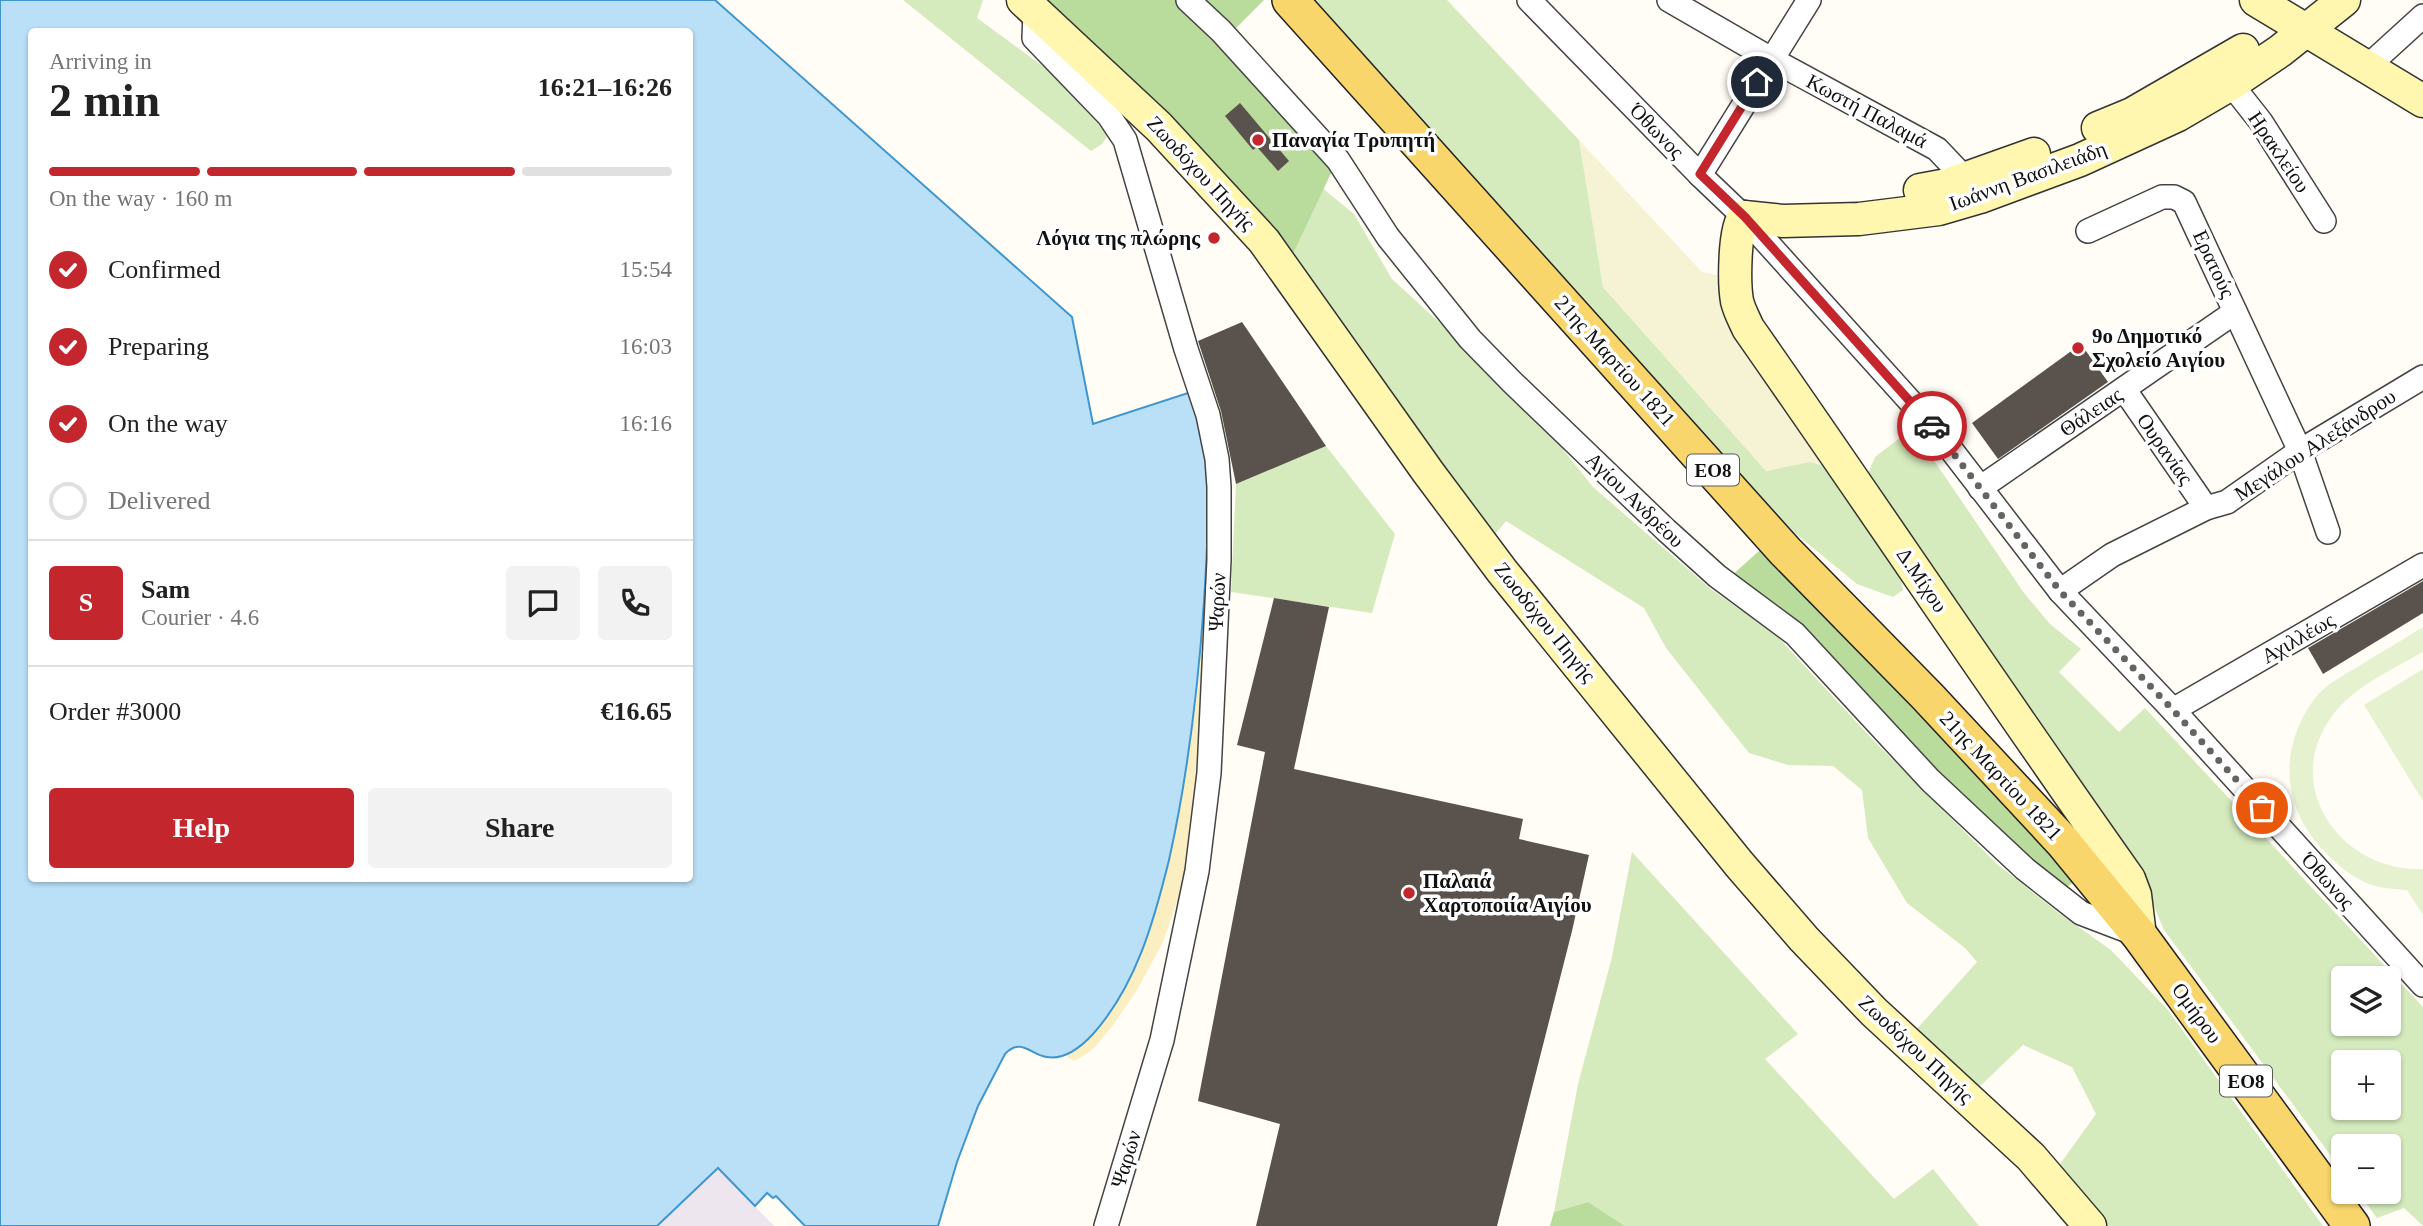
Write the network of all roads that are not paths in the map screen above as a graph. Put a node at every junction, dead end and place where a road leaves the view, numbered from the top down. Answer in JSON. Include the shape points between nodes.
{"nodes":[{"id":1,"x":1188,"y":0,"type":"edge"},
{"id":2,"x":1290,"y":0,"type":"edge"},
{"id":3,"x":1530,"y":0,"type":"edge"},
{"id":4,"x":1669,"y":0,"type":"edge"},
{"id":5,"x":1809,"y":0,"type":"edge"},
{"id":6,"x":2256,"y":0,"type":"edge"},
{"id":7,"x":2314,"y":0,"type":"edge"},
{"id":8,"x":2344,"y":0,"type":"edge"},
{"id":9,"x":1029,"y":6,"type":"edge"},
{"id":10,"x":2423,"y":16,"type":"edge"},
{"id":11,"x":2297,"y":25,"type":"junction"},
{"id":12,"x":1771,"y":59,"type":"junction"},
{"id":13,"x":2367,"y":67,"type":"junction"},
{"id":14,"x":2231,"y":84,"type":"junction"},
{"id":15,"x":2423,"y":102,"type":"edge"},
{"id":16,"x":1700,"y":174,"type":"junction"},
{"id":17,"x":1973,"y":187,"type":"junction"},
{"id":18,"x":1745,"y":217,"type":"junction"},
{"id":19,"x":2324,"y":221,"type":"dead end"},
{"id":20,"x":2088,"y":232,"type":"dead end"},
{"id":21,"x":2235,"y":312,"type":"junction"},
{"id":22,"x":2423,"y":377,"type":"edge"},
{"id":23,"x":2124,"y":389,"type":"junction"},
{"id":24,"x":2300,"y":450,"type":"junction"},
{"id":25,"x":1980,"y":488,"type":"junction"},
{"id":26,"x":2206,"y":508,"type":"junction"},
{"id":27,"x":2328,"y":533,"type":"dead end"},
{"id":28,"x":2423,"y":565,"type":"edge"},
{"id":29,"x":2060,"y":591,"type":"junction"},
{"id":30,"x":2173,"y":710,"type":"junction"},
{"id":31,"x":2140,"y":936,"type":"junction"},
{"id":32,"x":2422,"y":983,"type":"edge"},
{"id":33,"x":1106,"y":1226,"type":"edge"},
{"id":34,"x":2090,"y":1226,"type":"edge"},
{"id":35,"x":2352,"y":1226,"type":"edge"}],
"edges":[{"from":1,"to":31,"type":"street","name":"Αγίου Ανδρέου","via":[[1338,160],[1388,237],[1470,339],[1666,530],[1748,601],[1796,634],[1930,780],[2025,870],[2081,913]]},
{"from":2,"to":31,"type":"main road","name":"21ης Μαρτίου 1821","number":"ΕΟ8","via":[[1785,551],[2062,841]]},
{"from":3,"to":16,"type":"street","name":"Όθωνος"},
{"from":4,"to":12,"type":"street","name":"Κωστή Παλαμά"},
{"from":5,"to":12,"type":"street"},
{"from":6,"to":11,"type":"street"},
{"from":7,"to":11,"type":"street","name":"Ιωάννη Βασιλειάδη"},
{"from":8,"to":11,"type":"street","name":"Ιωάννη Βασιλειάδη"},
{"from":9,"to":33,"type":"street","name":"Ψαρών","via":[[1034,38],[1125,140],[1208,415],[1219,487],[1209,774],[1197,871],[1162,1040]]},
{"from":9,"to":34,"type":"street","name":"Ζωοδόχου Πηγής","via":[[1159,127],[1264,241],[1502,571],[1763,892],[1874,1012],[2031,1157]]},
{"from":10,"to":13,"type":"street"},
{"from":11,"to":13,"type":"street"},
{"from":11,"to":14,"type":"street","name":"Ιωάννη Βασιλειάδη"},
{"from":11,"to":17,"type":"street","name":"Ιωάννη Βασιλειάδη","via":[[2132,114]]},
{"from":12,"to":16,"type":"street"},
{"from":12,"to":17,"type":"street","name":"Κωστή Παλαμά","via":[[1937,149]]},
{"from":13,"to":15,"type":"street"},
{"from":14,"to":17,"type":"street","name":"Ιωάννη Βασιλειάδη","via":[[2149,130],[2080,160]]},
{"from":14,"to":19,"type":"street","name":"Ηρακλείου"},
{"from":16,"to":18,"type":"street","name":"Όθωνος"},
{"from":17,"to":18,"type":"street","name":"Ιωάννη Βασιλειάδη","via":[[1939,209],[1859,219]]},
{"from":18,"to":25,"type":"street","name":"Όθωνος","via":[[1936,430]]},
{"from":18,"to":31,"type":"street","name":"Δ.Μίχου","via":[[1739,222],[1737,241],[1737,302],[1748,328],[2129,880]]},
{"from":20,"to":21,"type":"street","name":"Ερατούς","via":[[2162,197],[2184,202]]},
{"from":21,"to":23,"type":"street","name":"Θάλειας"},
{"from":21,"to":24,"type":"street","name":"Ερατούς"},
{"from":22,"to":24,"type":"street","name":"Μεγάλου Αλεξάνδρου"},
{"from":23,"to":25,"type":"street","name":"Θάλειας"},
{"from":23,"to":26,"type":"street","name":"Ουρανίας"},
{"from":24,"to":26,"type":"street","name":"Μεγάλου Αλεξάνδρου","via":[[2227,502]]},
{"from":24,"to":27,"type":"street","name":"Ερατούς"},
{"from":25,"to":29,"type":"street","name":"Όθωνος"},
{"from":26,"to":29,"type":"street","name":"Μεγάλου Αλεξάνδρου","via":[[2112,555]]},
{"from":28,"to":30,"type":"street","name":"Αχιλλέως"},
{"from":29,"to":30,"type":"street","name":"Όθωνος"},
{"from":30,"to":32,"type":"street","name":"Όθωνος"},
{"from":31,"to":35,"type":"main road","name":"Ομήρου","number":"ΕΟ8"}]}
